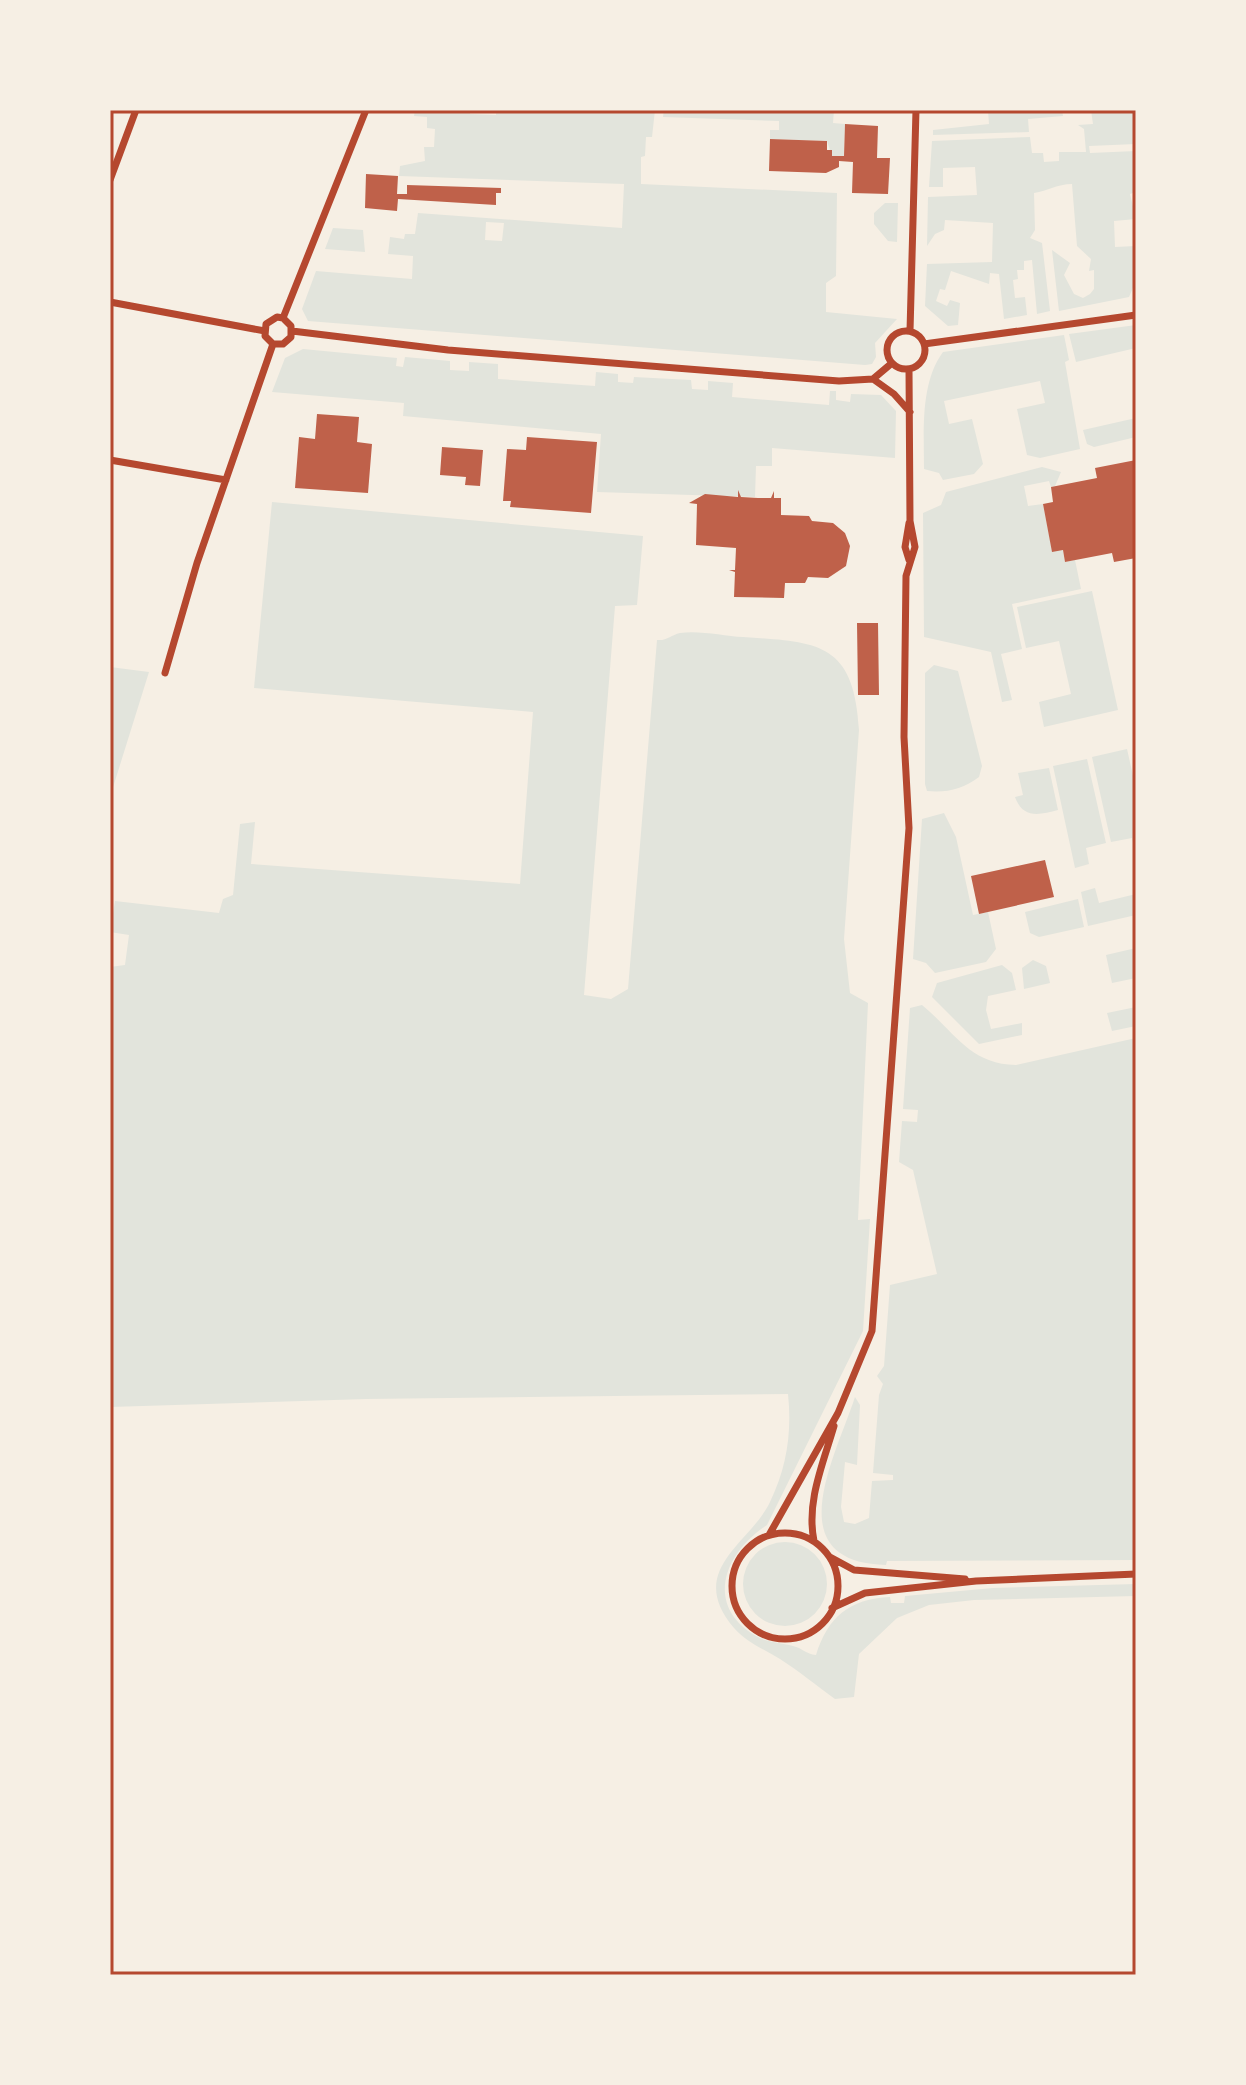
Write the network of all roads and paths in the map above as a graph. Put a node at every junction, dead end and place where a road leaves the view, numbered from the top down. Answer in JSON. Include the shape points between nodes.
{"nodes":[{"id":1,"x":136,"y":110,"type":"edge"},
{"id":2,"x":366,"y":110,"type":"edge"},
{"id":3,"x":916,"y":110,"type":"edge"},
{"id":4,"x":110,"y":180,"type":"edge"},
{"id":5,"x":110,"y":302,"type":"edge"},
{"id":6,"x":1136,"y":315,"type":"edge"},
{"id":7,"x":283,"y":318,"type":"junction"},
{"id":8,"x":265,"y":331,"type":"junction"},
{"id":9,"x":292,"y":331,"type":"junction"},
{"id":10,"x":910,"y":331,"type":"junction"},
{"id":11,"x":273,"y":344,"type":"junction"},
{"id":12,"x":924,"y":344,"type":"junction"},
{"id":13,"x":892,"y":363,"type":"junction"},
{"id":14,"x":909,"y":369,"type":"junction"},
{"id":15,"x":873,"y":379,"type":"junction"},
{"id":16,"x":910,"y":412,"type":"junction"},
{"id":17,"x":110,"y":460,"type":"edge"},
{"id":18,"x":226,"y":480,"type":"junction"},
{"id":19,"x":165,"y":673,"type":"dead end"},
{"id":20,"x":838,"y":1413,"type":"junction"},
{"id":21,"x":769,"y":1535,"type":"junction"},
{"id":22,"x":814,"y":1541,"type":"junction"},
{"id":23,"x":828,"y":1556,"type":"junction"},
{"id":24,"x":1136,"y":1574,"type":"edge"},
{"id":25,"x":976,"y":1581,"type":"junction"},
{"id":26,"x":832,"y":1608,"type":"junction"}],
"edges":[{"from":1,"to":4,"type":"street"},
{"from":2,"to":7,"type":"street"},
{"from":3,"to":10,"type":"street"},
{"from":5,"to":8,"type":"street"},
{"from":6,"to":12,"type":"street"},
{"from":7,"to":8,"type":"street","via":[[271,320]]},
{"from":7,"to":9,"type":"street"},
{"from":8,"to":11,"type":"street"},
{"from":9,"to":11,"type":"street","via":[[288,341]]},
{"from":9,"to":15,"type":"street","via":[[448,350],[839,381]]},
{"from":10,"to":12,"type":"street"},
{"from":10,"to":13,"type":"street","via":[[891,337],[886,350]]},
{"from":11,"to":18,"type":"street"},
{"from":12,"to":14,"type":"street","via":[[921,363]]},
{"from":13,"to":14,"type":"street"},
{"from":13,"to":15,"type":"street"},
{"from":14,"to":16,"type":"street"},
{"from":15,"to":16,"type":"street"},
{"from":16,"to":20,"type":"street","via":[[904,737],[909,828],[877,1279],[868,1346]]},
{"from":17,"to":18,"type":"street"},
{"from":18,"to":19,"type":"street"},
{"from":20,"to":21,"type":"street"},
{"from":20,"to":22,"type":"street","via":[[815,1492],[810,1521]]},
{"from":21,"to":22,"type":"street"},
{"from":21,"to":26,"type":"street","via":[[743,1552],[735,1566],[733,1597],[748,1624],[761,1633],[792,1638],[817,1627]]},
{"from":22,"to":23,"type":"street"},
{"from":23,"to":25,"type":"street","via":[[854,1570]]},
{"from":23,"to":26,"type":"street","via":[[837,1582]]},
{"from":24,"to":25,"type":"street"},
{"from":25,"to":26,"type":"street","via":[[865,1593]]}]}
